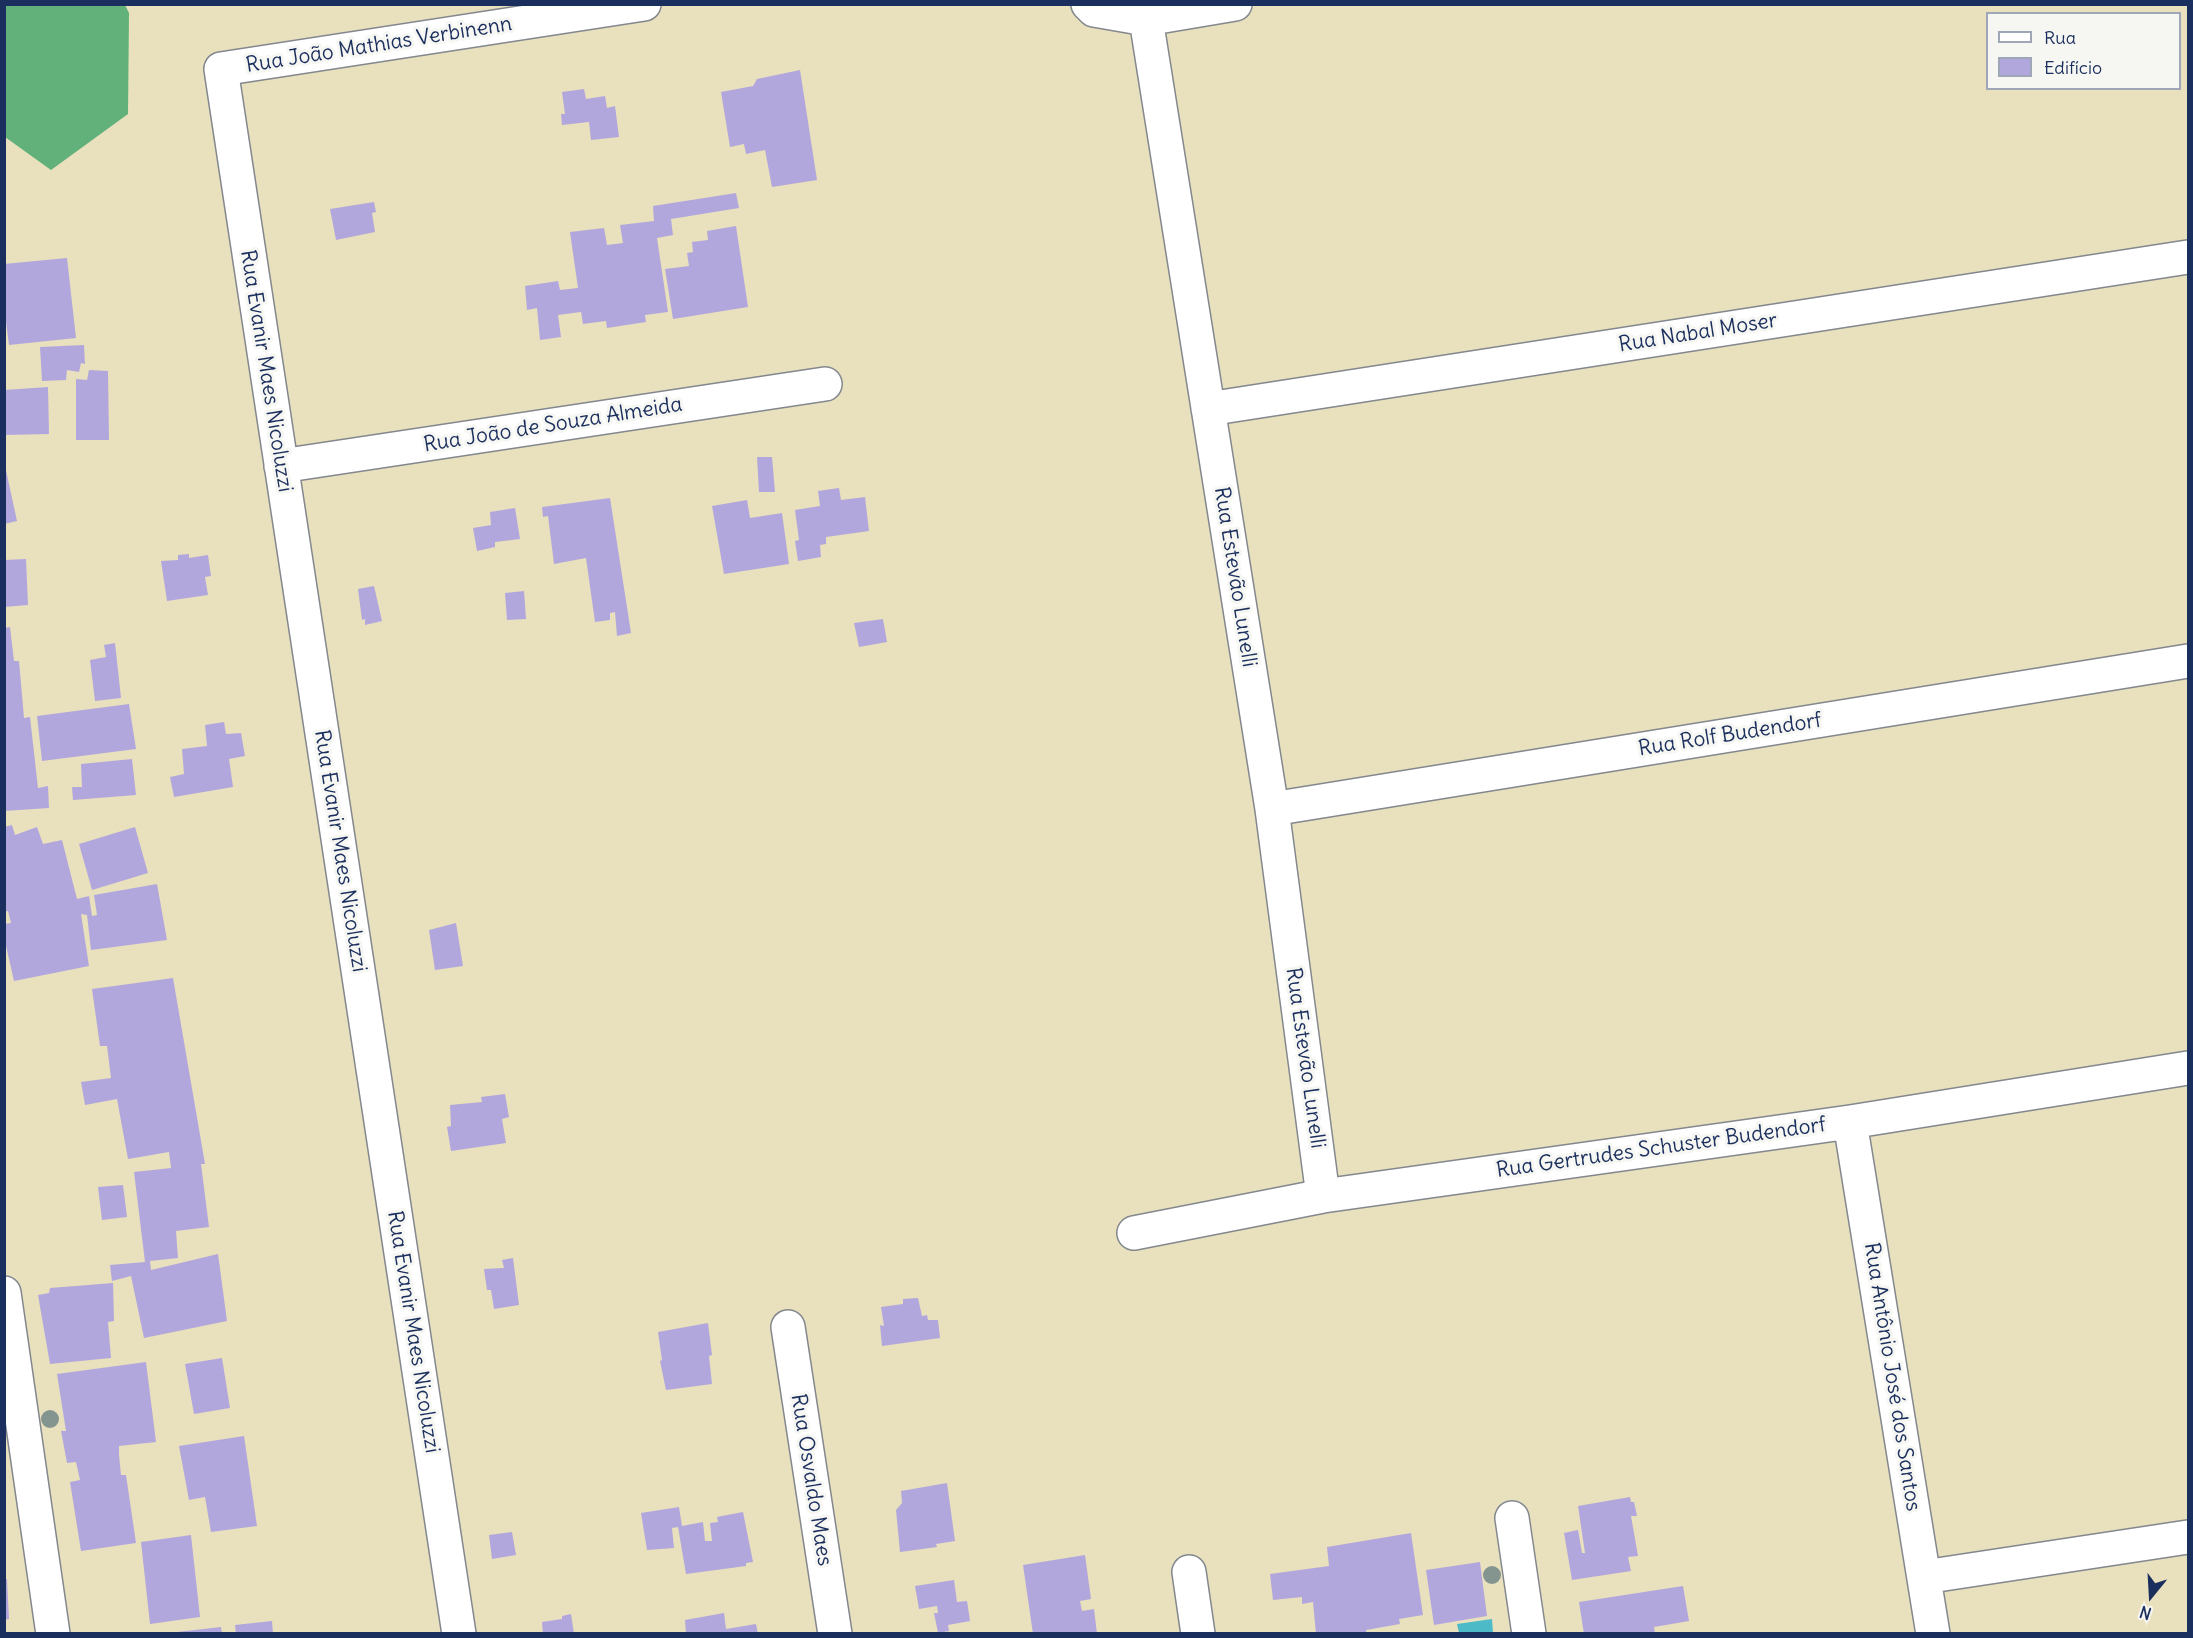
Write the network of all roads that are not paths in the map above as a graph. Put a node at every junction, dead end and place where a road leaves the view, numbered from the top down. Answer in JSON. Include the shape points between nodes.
{"nodes":[{"id":1,"x":644,"y":4,"type":"edge"},
{"id":2,"x":1088,"y":4,"type":"edge"},
{"id":3,"x":1235,"y":4,"type":"edge"},
{"id":4,"x":1146,"y":19,"type":"junction"},
{"id":5,"x":221,"y":69,"type":"joint"},
{"id":6,"x":2188,"y":257,"type":"edge"},
{"id":7,"x":825,"y":384,"type":"dead end"},
{"id":8,"x":1208,"y":409,"type":"junction"},
{"id":9,"x":281,"y":466,"type":"junction"},
{"id":10,"x":2188,"y":661,"type":"edge"},
{"id":11,"x":1272,"y":808,"type":"junction"},
{"id":12,"x":2188,"y":1068,"type":"edge"},
{"id":13,"x":1850,"y":1122,"type":"junction"},
{"id":14,"x":1323,"y":1196,"type":"junction"},
{"id":15,"x":1134,"y":1233,"type":"dead end"},
{"id":16,"x":4,"y":1293,"type":"edge"},
{"id":17,"x":788,"y":1327,"type":"dead end"},
{"id":18,"x":1512,"y":1518,"type":"dead end"},
{"id":19,"x":2188,"y":1537,"type":"edge"},
{"id":20,"x":1189,"y":1572,"type":"dead end"},
{"id":21,"x":1924,"y":1577,"type":"junction"},
{"id":22,"x":53,"y":1634,"type":"edge"},
{"id":23,"x":459,"y":1634,"type":"edge"},
{"id":24,"x":835,"y":1634,"type":"edge"},
{"id":25,"x":1198,"y":1634,"type":"edge"},
{"id":26,"x":1529,"y":1634,"type":"edge"},
{"id":27,"x":1933,"y":1634,"type":"edge"}],
"edges":[{"from":1,"to":5,"type":"street","name":"Rua João Mathias Verbinenn"},
{"from":2,"to":4,"type":"street","via":[[1094,10]]},
{"from":3,"to":4,"type":"street"},
{"from":4,"to":8,"type":"street","name":"Rua Estevão Lunelli"},
{"from":5,"to":9,"type":"street","name":"Rua Evanir Maes Nicoluzzi"},
{"from":6,"to":8,"type":"street","name":"Rua Nabal Moser"},
{"from":7,"to":9,"type":"street","name":"Rua João de Souza Almeida"},
{"from":8,"to":11,"type":"street","name":"Rua Estevão Lunelli"},
{"from":9,"to":23,"type":"street","name":"Rua Evanir Maes Nicoluzzi"},
{"from":10,"to":11,"type":"street","name":"Rua Rolf Budendorf"},
{"from":11,"to":14,"type":"street","name":"Rua Estevão Lunelli"},
{"from":12,"to":13,"type":"street","name":"Rua Gertrudes Schuster Budendorf"},
{"from":13,"to":14,"type":"street","name":"Rua Gertrudes Schuster Budendorf"},
{"from":13,"to":21,"type":"street","name":"Rua Antônio José dos Santos"},
{"from":14,"to":15,"type":"street","name":"Rua Gertrudes Schuster Budendorf"},
{"from":16,"to":22,"type":"street"},
{"from":17,"to":24,"type":"street","name":"Rua Osvaldo Maes"},
{"from":18,"to":26,"type":"street"},
{"from":19,"to":21,"type":"street"},
{"from":20,"to":25,"type":"street"},
{"from":21,"to":27,"type":"street","name":"Rua Antônio José dos Santos"}]}
